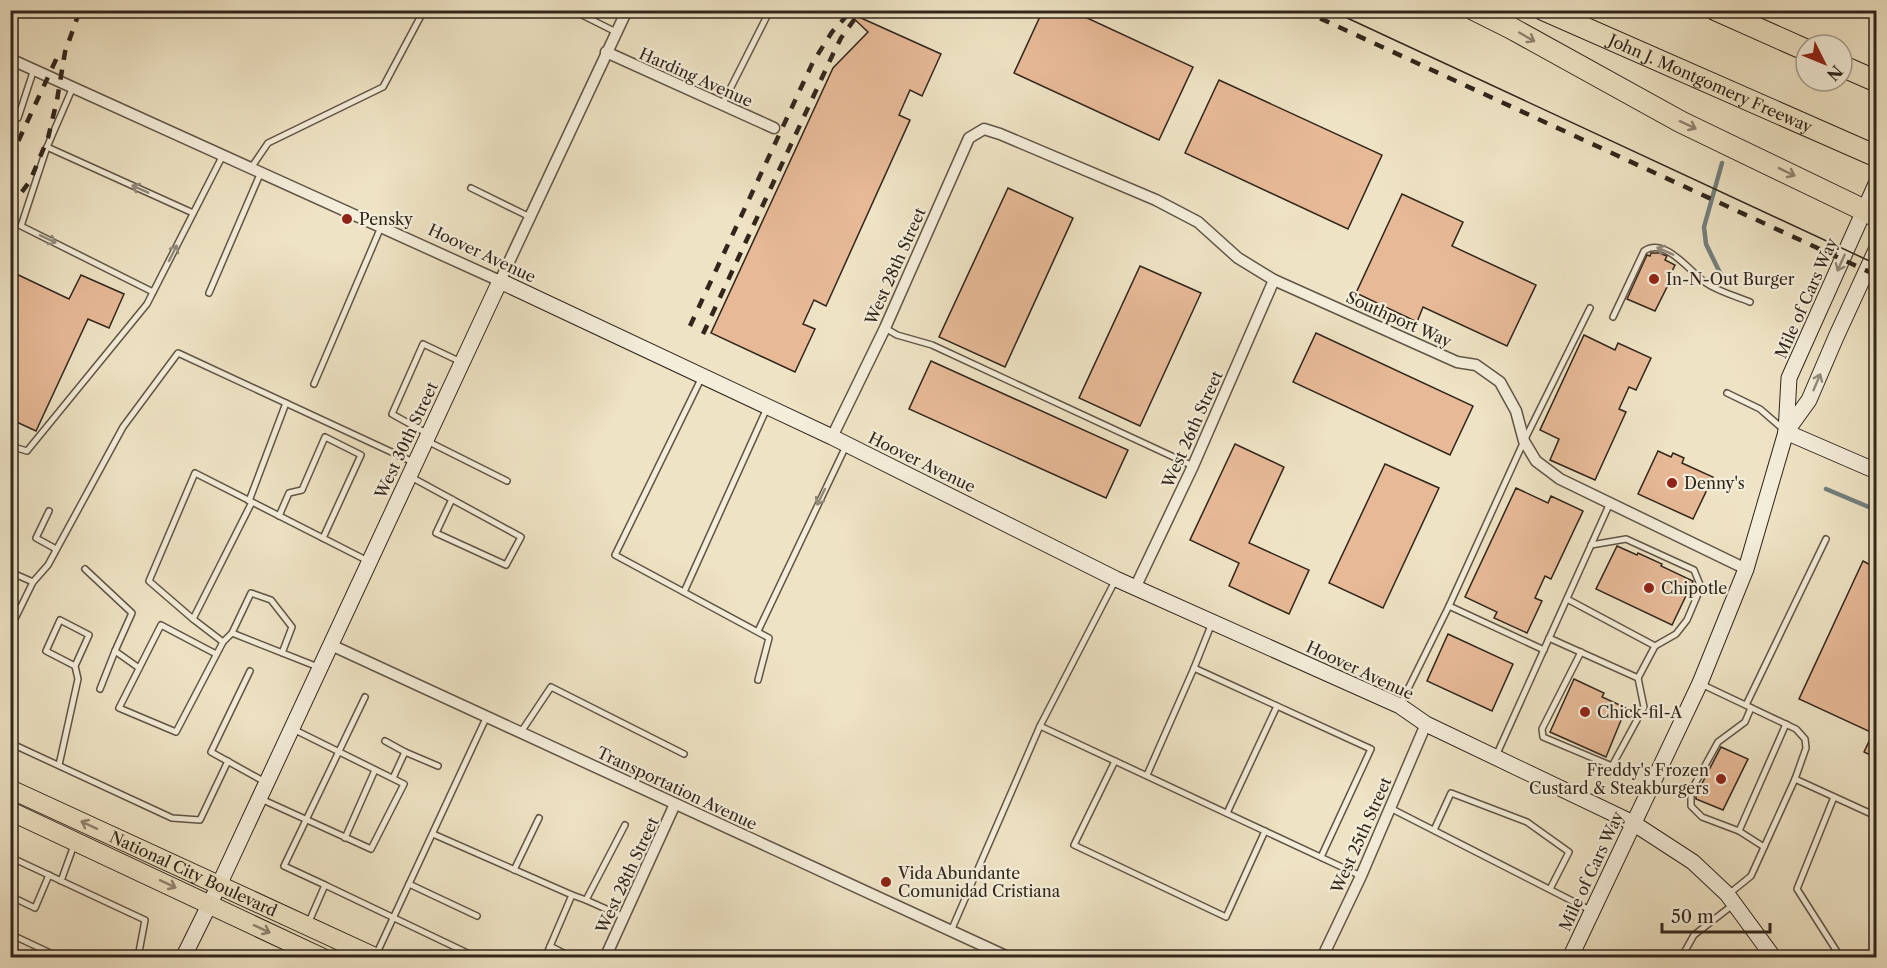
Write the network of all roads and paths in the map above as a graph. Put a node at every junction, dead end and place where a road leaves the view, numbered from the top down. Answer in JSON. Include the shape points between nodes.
{"nodes":[{"id":1,"x":424,"y":10,"type":"edge"},
{"id":2,"x":572,"y":10,"type":"edge"},
{"id":3,"x":627,"y":10,"type":"edge"},
{"id":4,"x":770,"y":10,"type":"edge"},
{"id":5,"x":1475,"y":10,"type":"edge"},
{"id":6,"x":1544,"y":10,"type":"edge"},
{"id":7,"x":1716,"y":10,"type":"edge"},
{"id":8,"x":616,"y":32,"type":"junction"},
{"id":9,"x":1794,"y":45,"type":"edge"},
{"id":10,"x":606,"y":52,"type":"junction"},
{"id":11,"x":10,"y":59,"type":"edge"},
{"id":12,"x":34,"y":69,"type":"junction"},
{"id":13,"x":1854,"y":71,"type":"edge"},
{"id":14,"x":1876,"y":81,"type":"edge"},
{"id":15,"x":73,"y":87,"type":"junction"},
{"id":16,"x":722,"y":105,"type":"junction"},
{"id":17,"x":10,"y":114,"type":"edge"},
{"id":18,"x":774,"y":128,"type":"dead end"},
{"id":19,"x":1000,"y":134,"type":"joint"},
{"id":20,"x":47,"y":147,"type":"junction"},
{"id":21,"x":223,"y":155,"type":"junction"},
{"id":22,"x":1876,"y":156,"type":"edge"},
{"id":23,"x":256,"y":170,"type":"junction"},
{"id":24,"x":1876,"y":184,"type":"edge"},
{"id":25,"x":471,"y":188,"type":"dead end"},
{"id":26,"x":194,"y":213,"type":"junction"},
{"id":27,"x":1871,"y":213,"type":"edge"},
{"id":28,"x":530,"y":217,"type":"junction"},
{"id":29,"x":381,"y":227,"type":"junction"},
{"id":30,"x":1876,"y":250,"type":"edge"},
{"id":31,"x":1274,"y":280,"type":"junction"},
{"id":32,"x":500,"y":281,"type":"junction"},
{"id":33,"x":153,"y":292,"type":"junction"},
{"id":34,"x":209,"y":293,"type":"dead end"},
{"id":35,"x":1750,"y":302,"type":"dead end"},
{"id":36,"x":1590,"y":308,"type":"dead end"},
{"id":37,"x":1614,"y":317,"type":"dead end"},
{"id":38,"x":885,"y":328,"type":"junction"},
{"id":39,"x":462,"y":362,"type":"junction"},
{"id":40,"x":702,"y":375,"type":"junction"},
{"id":41,"x":315,"y":384,"type":"dead end"},
{"id":42,"x":1727,"y":393,"type":"dead end"},
{"id":43,"x":286,"y":403,"type":"junction"},
{"id":44,"x":768,"y":406,"type":"junction"},
{"id":45,"x":1786,"y":432,"type":"junction"},
{"id":46,"x":427,"y":437,"type":"junction"},
{"id":47,"x":831,"y":437,"type":"junction"},
{"id":48,"x":1524,"y":441,"type":"junction"},
{"id":49,"x":847,"y":445,"type":"junction"},
{"id":50,"x":10,"y":446,"type":"edge"},
{"id":51,"x":1193,"y":466,"type":"junction"},
{"id":52,"x":412,"y":470,"type":"junction"},
{"id":53,"x":1876,"y":471,"type":"edge"},
{"id":54,"x":507,"y":481,"type":"dead end"},
{"id":55,"x":452,"y":499,"type":"junction"},
{"id":56,"x":250,"y":501,"type":"junction"},
{"id":57,"x":1610,"y":503,"type":"junction"},
{"id":58,"x":49,"y":511,"type":"dead end"},
{"id":59,"x":279,"y":516,"type":"junction"},
{"id":60,"x":323,"y":538,"type":"junction"},
{"id":61,"x":1826,"y":539,"type":"dead end"},
{"id":62,"x":1591,"y":545,"type":"junction"},
{"id":63,"x":56,"y":549,"type":"junction"},
{"id":64,"x":369,"y":562,"type":"junction"},
{"id":65,"x":85,"y":569,"type":"dead end"},
{"id":66,"x":1746,"y":569,"type":"junction"},
{"id":67,"x":10,"y":572,"type":"edge"},
{"id":68,"x":1116,"y":579,"type":"junction"},
{"id":69,"x":33,"y":582,"type":"junction"},
{"id":70,"x":1135,"y":588,"type":"junction"},
{"id":71,"x":684,"y":592,"type":"junction"},
{"id":72,"x":1567,"y":599,"type":"junction"},
{"id":73,"x":1449,"y":606,"type":"junction"},
{"id":74,"x":10,"y":611,"type":"edge"},
{"id":75,"x":17,"y":615,"type":"junction"},
{"id":76,"x":193,"y":619,"type":"junction"},
{"id":77,"x":1212,"y":622,"type":"junction"},
{"id":78,"x":10,"y":629,"type":"edge"},
{"id":79,"x":758,"y":631,"type":"junction"},
{"id":80,"x":232,"y":633,"type":"junction"},
{"id":81,"x":1550,"y":638,"type":"junction"},
{"id":82,"x":223,"y":642,"type":"junction"},
{"id":83,"x":331,"y":645,"type":"junction"},
{"id":84,"x":1655,"y":646,"type":"junction"},
{"id":85,"x":1544,"y":650,"type":"junction"},
{"id":86,"x":115,"y":651,"type":"junction"},
{"id":87,"x":1581,"y":652,"type":"junction"},
{"id":88,"x":282,"y":653,"type":"junction"},
{"id":89,"x":216,"y":654,"type":"junction"},
{"id":90,"x":75,"y":666,"type":"junction"},
{"id":91,"x":140,"y":668,"type":"junction"},
{"id":92,"x":320,"y":668,"type":"junction"},
{"id":93,"x":1194,"y":668,"type":"junction"},
{"id":94,"x":250,"y":671,"type":"dead end"},
{"id":95,"x":1638,"y":678,"type":"junction"},
{"id":96,"x":758,"y":680,"type":"dead end"},
{"id":97,"x":1700,"y":683,"type":"junction"},
{"id":98,"x":100,"y":689,"type":"dead end"},
{"id":99,"x":365,"y":697,"type":"dead end"},
{"id":100,"x":1277,"y":706,"type":"junction"},
{"id":101,"x":1400,"y":706,"type":"junction"},
{"id":102,"x":1748,"y":706,"type":"junction"},
{"id":103,"x":488,"y":716,"type":"junction"},
{"id":104,"x":1426,"y":724,"type":"junction"},
{"id":105,"x":1786,"y":724,"type":"junction"},
{"id":106,"x":1040,"y":726,"type":"junction"},
{"id":107,"x":292,"y":728,"type":"junction"},
{"id":108,"x":522,"y":732,"type":"junction"},
{"id":109,"x":385,"y":741,"type":"dead end"},
{"id":110,"x":10,"y":743,"type":"edge"},
{"id":111,"x":338,"y":752,"type":"junction"},
{"id":112,"x":405,"y":752,"type":"junction"},
{"id":113,"x":684,"y":754,"type":"dead end"},
{"id":114,"x":1496,"y":758,"type":"junction"},
{"id":115,"x":228,"y":761,"type":"junction"},
{"id":116,"x":1115,"y":761,"type":"junction"},
{"id":117,"x":59,"y":765,"type":"junction"},
{"id":118,"x":438,"y":766,"type":"dead end"},
{"id":119,"x":375,"y":770,"type":"junction"},
{"id":120,"x":1146,"y":776,"type":"junction"},
{"id":121,"x":393,"y":778,"type":"junction"},
{"id":122,"x":1795,"y":779,"type":"junction"},
{"id":123,"x":266,"y":782,"type":"junction"},
{"id":124,"x":10,"y":789,"type":"edge"},
{"id":125,"x":1834,"y":797,"type":"junction"},
{"id":126,"x":259,"y":798,"type":"junction"},
{"id":127,"x":675,"y":804,"type":"junction"},
{"id":128,"x":1390,"y":807,"type":"junction"},
{"id":129,"x":10,"y":810,"type":"edge"},
{"id":130,"x":1227,"y":813,"type":"junction"},
{"id":131,"x":1876,"y":816,"type":"edge"},
{"id":132,"x":539,"y":818,"type":"dead end"},
{"id":133,"x":306,"y":819,"type":"junction"},
{"id":134,"x":1633,"y":823,"type":"junction"},
{"id":135,"x":625,"y":825,"type":"dead end"},
{"id":136,"x":1434,"y":830,"type":"junction"},
{"id":137,"x":1265,"y":831,"type":"junction"},
{"id":138,"x":1739,"y":831,"type":"junction"},
{"id":139,"x":433,"y":834,"type":"junction"},
{"id":140,"x":345,"y":838,"type":"junction"},
{"id":141,"x":75,"y":841,"type":"junction"},
{"id":142,"x":1764,"y":847,"type":"junction"},
{"id":143,"x":10,"y":857,"type":"edge"},
{"id":144,"x":1321,"y":857,"type":"junction"},
{"id":145,"x":514,"y":870,"type":"junction"},
{"id":146,"x":49,"y":875,"type":"junction"},
{"id":147,"x":1360,"y":876,"type":"junction"},
{"id":148,"x":61,"y":881,"type":"junction"},
{"id":149,"x":409,"y":884,"type":"junction"},
{"id":150,"x":219,"y":885,"type":"junction"},
{"id":151,"x":325,"y":885,"type":"junction"},
{"id":152,"x":1550,"y":889,"type":"junction"},
{"id":153,"x":572,"y":895,"type":"junction"},
{"id":154,"x":10,"y":896,"type":"edge"},
{"id":155,"x":1731,"y":899,"type":"junction"},
{"id":156,"x":586,"y":900,"type":"junction"},
{"id":157,"x":209,"y":904,"type":"junction"},
{"id":158,"x":1592,"y":911,"type":"junction"},
{"id":159,"x":477,"y":916,"type":"dead end"},
{"id":160,"x":624,"y":917,"type":"junction"},
{"id":161,"x":393,"y":919,"type":"junction"},
{"id":162,"x":308,"y":926,"type":"junction"},
{"id":163,"x":951,"y":931,"type":"junction"},
{"id":164,"x":13,"y":935,"type":"edge"},
{"id":165,"x":550,"y":946,"type":"junction"},
{"id":166,"x":10,"y":947,"type":"edge"},
{"id":167,"x":139,"y":952,"type":"dead end"},
{"id":168,"x":61,"y":957,"type":"edge"},
{"id":169,"x":183,"y":957,"type":"edge"},
{"id":170,"x":323,"y":957,"type":"edge"},
{"id":171,"x":376,"y":957,"type":"edge"},
{"id":172,"x":478,"y":957,"type":"edge"},
{"id":173,"x":544,"y":957,"type":"edge"},
{"id":174,"x":573,"y":957,"type":"edge"},
{"id":175,"x":605,"y":957,"type":"edge"},
{"id":176,"x":1011,"y":957,"type":"edge"},
{"id":177,"x":1322,"y":957,"type":"edge"},
{"id":178,"x":1570,"y":957,"type":"edge"},
{"id":179,"x":1681,"y":957,"type":"edge"},
{"id":180,"x":1774,"y":957,"type":"edge"},
{"id":181,"x":1841,"y":957,"type":"edge"}],
"edges":[{"from":1,"to":23,"type":"lane","via":[[383,87],[268,143]]},
{"from":2,"to":8,"type":"lane"},
{"from":3,"to":8,"type":"street","name":"West 30th Street"},
{"from":4,"to":16,"type":"lane"},
{"from":5,"to":27,"type":"highway","one_way":true,"via":[[1681,122]]},
{"from":6,"to":22,"type":"highway","name":"John J. Montgomery Freeway"},
{"from":7,"to":9,"type":"highway"},
{"from":8,"to":10,"type":"street","name":"West 30th Street"},
{"from":10,"to":16,"type":"street","name":"Harding Avenue"},
{"from":10,"to":28,"type":"street","name":"West 30th Street"},
{"from":11,"to":12,"type":"street","name":"Hoover Avenue"},
{"from":12,"to":15,"type":"street","name":"Hoover Avenue"},
{"from":12,"to":17,"type":"lane","via":[[18,118]]},
{"from":13,"to":14,"type":"highway"},
{"from":15,"to":20,"type":"lane"},
{"from":15,"to":21,"type":"street","name":"Hoover Avenue"},
{"from":16,"to":18,"type":"street","name":"Harding Avenue"},
{"from":19,"to":31,"type":"street","name":"Southport Way","via":[[1156,200],[1198,222],[1238,258]]},
{"from":19,"to":38,"type":"street","name":"West 28th Street","via":[[984,129],[969,138]]},
{"from":26,"to":20,"type":"lane","one_way":true},
{"from":20,"to":33,"type":"lane","one_way":true,"via":[[21,226]]},
{"from":21,"to":23,"type":"street","name":"Hoover Avenue"},
{"from":21,"to":26,"type":"lane"},
{"from":23,"to":29,"type":"street","name":"Hoover Avenue"},
{"from":23,"to":34,"type":"lane"},
{"from":24,"to":27,"type":"street","name":"Mile of Cars Way"},
{"from":25,"to":28,"type":"lane"},
{"from":33,"to":26,"type":"lane","one_way":true},
{"from":27,"to":45,"type":"street","name":"Mile of Cars Way","one_way":true,"via":[[1789,378]]},
{"from":28,"to":32,"type":"street","name":"West 30th Street"},
{"from":29,"to":32,"type":"street","name":"Hoover Avenue"},
{"from":29,"to":41,"type":"lane"},
{"from":45,"to":30,"type":"street","name":"Mile of Cars Way","one_way":true,"via":[[1809,400]]},
{"from":31,"to":48,"type":"street","name":"Southport Way","via":[[1457,362],[1476,365],[1500,382],[1516,411]]},
{"from":31,"to":51,"type":"street","name":"West 26th Street"},
{"from":32,"to":39,"type":"street","name":"West 30th Street"},
{"from":32,"to":40,"type":"street","name":"Hoover Avenue"},
{"from":33,"to":50,"type":"lane","via":[[27,451]]},
{"from":35,"to":37,"type":"lane","one_way":true,"via":[[1708,284],[1676,256],[1649,247]]},
{"from":36,"to":48,"type":"lane"},
{"from":38,"to":47,"type":"street","name":"West 28th Street"},
{"from":38,"to":51,"type":"lane","via":[[932,345]]},
{"from":39,"to":46,"type":"street","name":"West 30th Street"},
{"from":39,"to":46,"type":"lane","via":[[423,344],[392,414]]},
{"from":40,"to":44,"type":"street","name":"Hoover Avenue"},
{"from":40,"to":71,"type":"lane","via":[[615,555]]},
{"from":42,"to":45,"type":"lane","via":[[1760,409]]},
{"from":43,"to":52,"type":"lane"},
{"from":43,"to":56,"type":"lane"},
{"from":43,"to":63,"type":"lane","via":[[178,353],[123,427]]},
{"from":44,"to":47,"type":"street","name":"Hoover Avenue"},
{"from":44,"to":71,"type":"lane"},
{"from":45,"to":53,"type":"street"},
{"from":45,"to":66,"type":"street","name":"Mile of Cars Way"},
{"from":46,"to":52,"type":"street","name":"West 30th Street"},
{"from":46,"to":54,"type":"lane"},
{"from":47,"to":49,"type":"street","name":"Hoover Avenue"},
{"from":48,"to":57,"type":"street","name":"Southport Way","via":[[1536,461],[1560,479]]},
{"from":48,"to":73,"type":"lane"},
{"from":49,"to":68,"type":"street","name":"Hoover Avenue"},
{"from":49,"to":79,"type":"lane","one_way":true},
{"from":51,"to":70,"type":"street","name":"West 26th Street"},
{"from":52,"to":55,"type":"lane"},
{"from":52,"to":64,"type":"street","name":"West 30th Street"},
{"from":55,"to":55,"type":"lane","via":[[521,537],[506,565],[436,533]]},
{"from":56,"to":59,"type":"lane"},
{"from":56,"to":76,"type":"lane"},
{"from":56,"to":76,"type":"lane","via":[[195,473],[149,581]]},
{"from":57,"to":62,"type":"lane"},
{"from":57,"to":66,"type":"street","name":"Southport Way"},
{"from":58,"to":63,"type":"lane","via":[[36,538]]},
{"from":59,"to":60,"type":"lane"},
{"from":59,"to":60,"type":"lane","via":[[289,493],[302,490],[325,437],[361,454]]},
{"from":60,"to":64,"type":"lane"},
{"from":61,"to":102,"type":"lane"},
{"from":62,"to":72,"type":"lane"},
{"from":62,"to":84,"type":"lane","via":[[1626,539],[1694,570],[1701,587],[1687,620],[1676,634]]},
{"from":63,"to":69,"type":"lane"},
{"from":64,"to":83,"type":"street","name":"West 30th Street"},
{"from":65,"to":86,"type":"lane","via":[[132,613]]},
{"from":66,"to":97,"type":"street","name":"Mile of Cars Way"},
{"from":67,"to":69,"type":"lane"},
{"from":68,"to":70,"type":"street","name":"Hoover Avenue"},
{"from":68,"to":106,"type":"lane"},
{"from":69,"to":75,"type":"lane"},
{"from":70,"to":77,"type":"street","name":"Hoover Avenue"},
{"from":71,"to":79,"type":"lane"},
{"from":72,"to":81,"type":"lane"},
{"from":72,"to":84,"type":"lane"},
{"from":73,"to":85,"type":"lane"},
{"from":73,"to":101,"type":"lane"},
{"from":74,"to":75,"type":"lane"},
{"from":75,"to":78,"type":"lane"},
{"from":76,"to":82,"type":"lane"},
{"from":77,"to":93,"type":"lane"},
{"from":77,"to":101,"type":"street","name":"Hoover Avenue"},
{"from":79,"to":96,"type":"lane","via":[[769,638]]},
{"from":80,"to":82,"type":"lane"},
{"from":80,"to":88,"type":"lane"},
{"from":80,"to":88,"type":"lane","via":[[251,593],[271,600],[292,627]]},
{"from":81,"to":85,"type":"lane"},
{"from":81,"to":87,"type":"lane"},
{"from":82,"to":89,"type":"lane"},
{"from":83,"to":92,"type":"street","name":"West 30th Street"},
{"from":83,"to":103,"type":"street","name":"Transportation Avenue"},
{"from":84,"to":95,"type":"lane"},
{"from":85,"to":114,"type":"lane"},
{"from":86,"to":91,"type":"lane"},
{"from":86,"to":98,"type":"lane"},
{"from":87,"to":95,"type":"lane"},
{"from":87,"to":95,"type":"lane","via":[[1542,729],[1542,737],[1612,766],[1644,707]]},
{"from":88,"to":92,"type":"lane"},
{"from":89,"to":91,"type":"lane","via":[[161,625]]},
{"from":89,"to":91,"type":"lane","via":[[176,732],[119,708]]},
{"from":90,"to":90,"type":"lane","via":[[89,634],[60,620],[46,651]]},
{"from":90,"to":117,"type":"lane","via":[[78,679]]},
{"from":92,"to":107,"type":"street","name":"West 30th Street"},
{"from":93,"to":100,"type":"lane"},
{"from":93,"to":120,"type":"lane"},
{"from":94,"to":115,"type":"lane","via":[[211,752]]},
{"from":97,"to":102,"type":"lane"},
{"from":97,"to":134,"type":"street","name":"Mile of Cars Way"},
{"from":99,"to":111,"type":"lane"},
{"from":100,"to":130,"type":"lane"},
{"from":100,"to":144,"type":"lane","via":[[1371,749]]},
{"from":101,"to":104,"type":"street","name":"Hoover Avenue"},
{"from":102,"to":105,"type":"lane"},
{"from":102,"to":138,"type":"lane","via":[[1745,722],[1718,742],[1691,791],[1691,806],[1702,817]]},
{"from":103,"to":108,"type":"street","name":"Transportation Avenue"},
{"from":103,"to":139,"type":"lane"},
{"from":104,"to":114,"type":"street","name":"Hoover Avenue"},
{"from":104,"to":128,"type":"street","name":"West 25th Street"},
{"from":105,"to":122,"type":"lane","via":[[1796,729],[1806,748]]},
{"from":105,"to":138,"type":"lane"},
{"from":106,"to":116,"type":"lane"},
{"from":106,"to":163,"type":"lane"},
{"from":107,"to":111,"type":"lane"},
{"from":107,"to":123,"type":"street","name":"West 30th Street"},
{"from":108,"to":113,"type":"lane","via":[[551,687]]},
{"from":108,"to":127,"type":"street","name":"Transportation Avenue"},
{"from":109,"to":112,"type":"lane"},
{"from":110,"to":117,"type":"lane"},
{"from":111,"to":119,"type":"lane"},
{"from":111,"to":133,"type":"lane"},
{"from":112,"to":118,"type":"lane"},
{"from":112,"to":121,"type":"lane"},
{"from":114,"to":134,"type":"street","name":"Hoover Avenue"},
{"from":115,"to":117,"type":"lane","via":[[200,820],[172,818]]},
{"from":115,"to":123,"type":"lane"},
{"from":116,"to":120,"type":"lane"},
{"from":116,"to":137,"type":"lane","via":[[1074,845],[1216,912],[1226,916]]},
{"from":119,"to":121,"type":"lane"},
{"from":119,"to":140,"type":"lane"},
{"from":120,"to":130,"type":"lane"},
{"from":121,"to":140,"type":"lane","via":[[404,784],[371,849]]},
{"from":122,"to":125,"type":"lane"},
{"from":122,"to":142,"type":"lane"},
{"from":123,"to":126,"type":"street","name":"West 30th Street"},
{"from":150,"to":124,"type":"main road","name":"National City Boulevard","one_way":true},
{"from":125,"to":131,"type":"lane"},
{"from":125,"to":181,"type":"lane","via":[[1797,889]]},
{"from":126,"to":133,"type":"lane"},
{"from":126,"to":150,"type":"street","name":"West 30th Street"},
{"from":127,"to":160,"type":"street","name":"West 28th Street"},
{"from":127,"to":163,"type":"street","name":"Transportation Avenue"},
{"from":128,"to":136,"type":"lane"},
{"from":128,"to":147,"type":"street","name":"West 25th Street"},
{"from":129,"to":141,"type":"main road","name":"National City Boulevard"},
{"from":130,"to":137,"type":"lane"},
{"from":132,"to":145,"type":"lane"},
{"from":133,"to":140,"type":"lane"},
{"from":133,"to":151,"type":"lane","via":[[284,866]]},
{"from":134,"to":155,"type":"street","name":"Hoover Avenue","via":[[1693,862]]},
{"from":134,"to":158,"type":"street","name":"Mile of Cars Way"},
{"from":135,"to":156,"type":"lane"},
{"from":136,"to":152,"type":"lane"},
{"from":136,"to":152,"type":"lane","via":[[1451,793],[1527,822],[1569,852]]},
{"from":137,"to":144,"type":"lane"},
{"from":138,"to":142,"type":"lane"},
{"from":139,"to":145,"type":"lane"},
{"from":139,"to":149,"type":"lane"},
{"from":141,"to":148,"type":"lane"},
{"from":141,"to":157,"type":"main road","name":"National City Boulevard","one_way":true},
{"from":142,"to":155,"type":"lane","via":[[1751,876]]},
{"from":143,"to":146,"type":"lane"},
{"from":144,"to":147,"type":"lane"},
{"from":145,"to":153,"type":"lane"},
{"from":146,"to":148,"type":"lane"},
{"from":146,"to":154,"type":"lane","via":[[35,908]]},
{"from":147,"to":177,"type":"street","name":"West 25th Street"},
{"from":148,"to":167,"type":"lane","via":[[145,920]]},
{"from":149,"to":159,"type":"lane"},
{"from":149,"to":161,"type":"lane"},
{"from":150,"to":157,"type":"street","name":"West 30th Street"},
{"from":150,"to":162,"type":"main road","name":"National City Boulevard"},
{"from":151,"to":161,"type":"lane"},
{"from":151,"to":162,"type":"lane"},
{"from":152,"to":158,"type":"lane"},
{"from":153,"to":156,"type":"lane"},
{"from":153,"to":165,"type":"lane"},
{"from":155,"to":179,"type":"lane","via":[[1694,934]]},
{"from":155,"to":180,"type":"street","name":"Hoover Avenue"},
{"from":156,"to":160,"type":"lane"},
{"from":157,"to":169,"type":"street","name":"West 30th Street"},
{"from":157,"to":170,"type":"main road","name":"National City Boulevard","one_way":true},
{"from":158,"to":178,"type":"street","name":"Mile of Cars Way"},
{"from":160,"to":175,"type":"street","name":"West 28th Street"},
{"from":161,"to":171,"type":"lane"},
{"from":161,"to":172,"type":"lane"},
{"from":162,"to":171,"type":"main road","name":"National City Boulevard"},
{"from":163,"to":176,"type":"street","name":"Transportation Avenue"},
{"from":164,"to":166,"type":"lane"},
{"from":164,"to":168,"type":"lane"},
{"from":165,"to":173,"type":"lane"},
{"from":165,"to":174,"type":"lane"}]}
